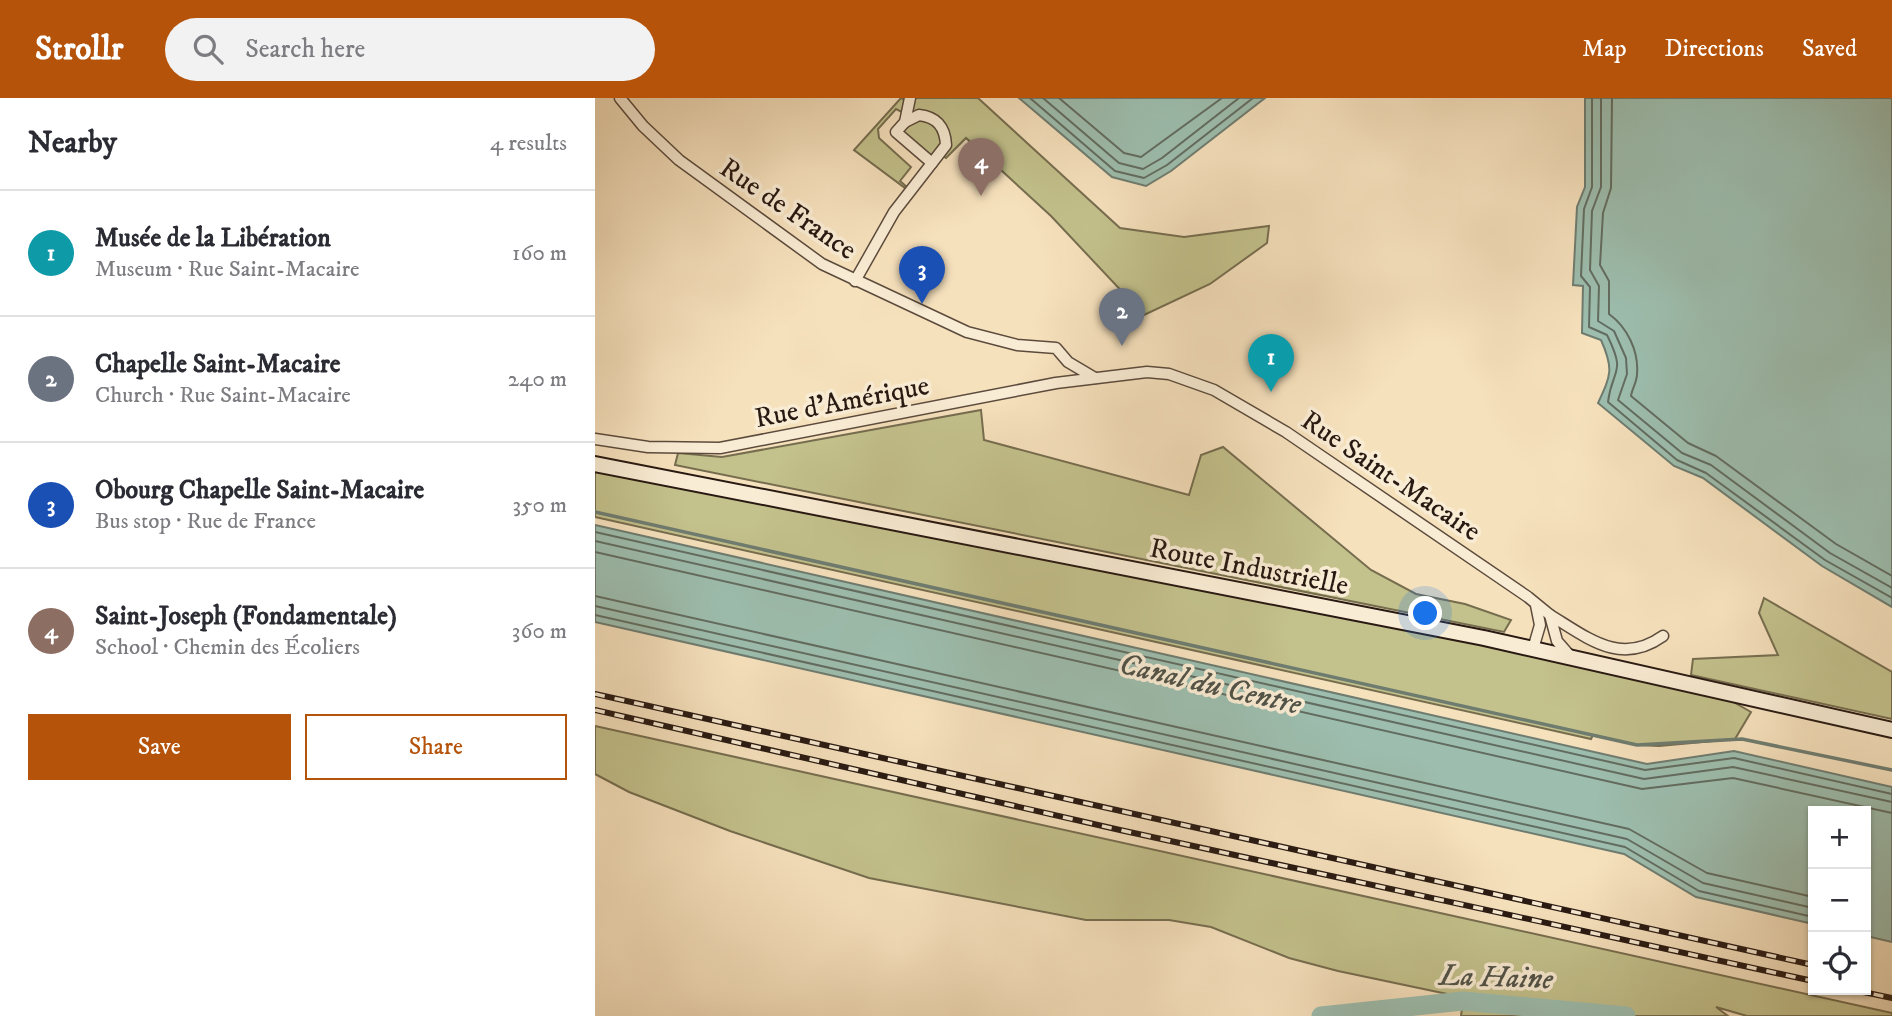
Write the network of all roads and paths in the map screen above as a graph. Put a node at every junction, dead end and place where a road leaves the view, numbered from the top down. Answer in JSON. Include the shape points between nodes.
{"nodes":[{"id":1,"x":620,"y":98,"type":"edge"},
{"id":2,"x":910,"y":98,"type":"edge"},
{"id":3,"x":905,"y":122,"type":"junction"},
{"id":4,"x":932,"y":163,"type":"junction"},
{"id":5,"x":855,"y":281,"type":"junction"},
{"id":6,"x":1068,"y":362,"type":"junction"},
{"id":7,"x":1095,"y":378,"type":"junction"},
{"id":8,"x":1056,"y":383,"type":"junction"},
{"id":9,"x":595,"y":439,"type":"edge"},
{"id":10,"x":595,"y":464,"type":"edge"},
{"id":11,"x":1536,"y":605,"type":"junction"},
{"id":12,"x":1551,"y":615,"type":"junction"},
{"id":13,"x":1663,"y":636,"type":"dead end"},
{"id":14,"x":1533,"y":649,"type":"junction"},
{"id":15,"x":1571,"y":657,"type":"junction"},
{"id":16,"x":1892,"y":730,"type":"edge"}],
"edges":[{"from":1,"to":5,"type":"street","name":"Rue de France","via":[[679,160],[822,264]]},
{"from":2,"to":3,"type":"street"},
{"from":3,"to":4,"type":"street","via":[[896,132]]},
{"from":3,"to":4,"type":"street","via":[[926,116],[941,125],[946,145]]},
{"from":4,"to":5,"type":"street","via":[[894,212]]},
{"from":5,"to":6,"type":"street","name":"Rue de France","via":[[967,332],[1017,345],[1056,348]]},
{"from":6,"to":7,"type":"street","name":"Rue de France"},
{"from":6,"to":8,"type":"street","via":[[1064,377]]},
{"from":7,"to":8,"type":"street","name":"Rue d'Amérique"},
{"from":7,"to":11,"type":"street","name":"Rue Saint-Macaire","via":[[1160,373],[1214,390],[1308,446]]},
{"from":8,"to":9,"type":"street","name":"Rue d'Amérique","via":[[720,447],[648,447]]},
{"from":10,"to":14,"type":"main road","name":"Route Industrielle"},
{"from":11,"to":12,"type":"street","name":"Rue Saint-Macaire"},
{"from":11,"to":14,"type":"street","via":[[1540,625]]},
{"from":12,"to":13,"type":"street","name":"Rue Saint-Macaire","via":[[1598,643],[1634,651]]},
{"from":12,"to":15,"type":"street","via":[[1557,641]]},
{"from":14,"to":15,"type":"main road","name":"Route Industrielle"},
{"from":15,"to":16,"type":"main road","name":"Route Industrielle"}]}
